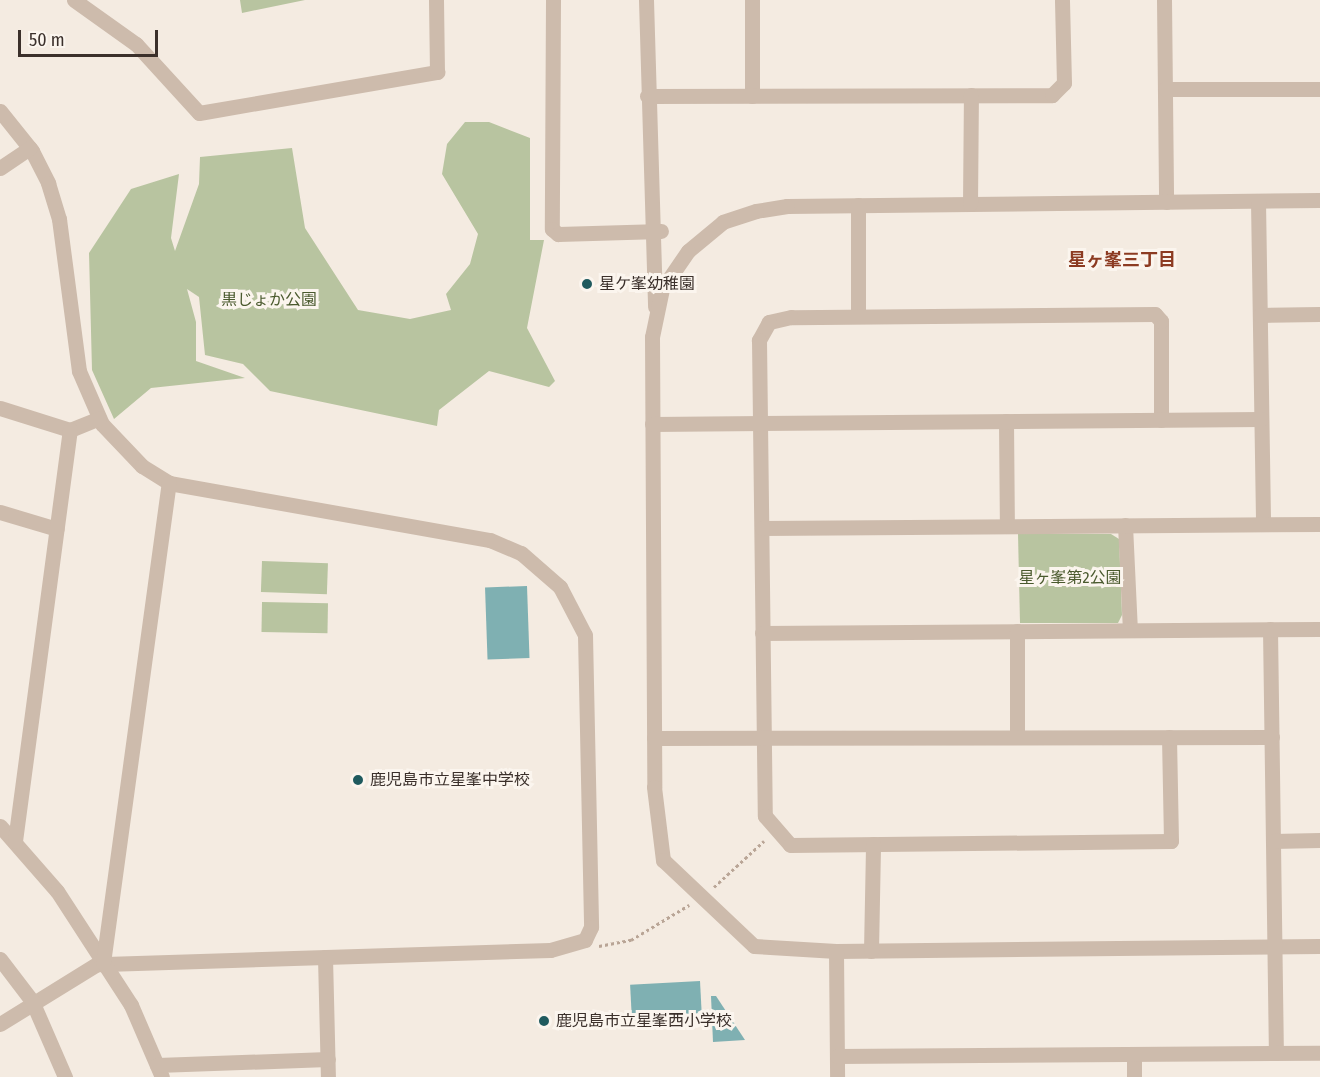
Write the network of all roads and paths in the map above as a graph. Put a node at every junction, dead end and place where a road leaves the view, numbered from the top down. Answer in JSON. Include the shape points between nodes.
{"nodes":[{"id":1,"x":74,"y":0,"type":"edge"},
{"id":2,"x":435,"y":0,"type":"edge"},
{"id":3,"x":553,"y":0,"type":"edge"},
{"id":4,"x":646,"y":0,"type":"edge"},
{"id":5,"x":752,"y":0,"type":"edge"},
{"id":6,"x":1062,"y":0,"type":"edge"},
{"id":7,"x":1164,"y":0,"type":"edge"},
{"id":8,"x":1165,"y":89,"type":"junction"},
{"id":9,"x":1320,"y":89,"type":"edge"},
{"id":10,"x":971,"y":95,"type":"junction"},
{"id":11,"x":647,"y":96,"type":"junction"},
{"id":12,"x":752,"y":96,"type":"junction"},
{"id":13,"x":0,"y":111,"type":"edge"},
{"id":14,"x":30,"y":148,"type":"junction"},
{"id":15,"x":0,"y":168,"type":"edge"},
{"id":16,"x":1320,"y":200,"type":"edge"},
{"id":17,"x":1258,"y":201,"type":"junction"},
{"id":18,"x":1166,"y":202,"type":"junction"},
{"id":19,"x":970,"y":204,"type":"junction"},
{"id":20,"x":858,"y":205,"type":"junction"},
{"id":21,"x":655,"y":231,"type":"junction"},
{"id":22,"x":655,"y":310,"type":"junction"},
{"id":23,"x":1320,"y":314,"type":"edge"},
{"id":24,"x":1260,"y":315,"type":"junction"},
{"id":25,"x":858,"y":316,"type":"junction"},
{"id":26,"x":0,"y":408,"type":"edge"},
{"id":27,"x":99,"y":418,"type":"junction"},
{"id":28,"x":1261,"y":419,"type":"junction"},
{"id":29,"x":1161,"y":420,"type":"junction"},
{"id":30,"x":1006,"y":421,"type":"junction"},
{"id":31,"x":760,"y":423,"type":"junction"},
{"id":32,"x":652,"y":424,"type":"junction"},
{"id":33,"x":70,"y":430,"type":"junction"},
{"id":34,"x":169,"y":483,"type":"junction"},
{"id":35,"x":0,"y":512,"type":"edge"},
{"id":36,"x":1263,"y":524,"type":"junction"},
{"id":37,"x":1320,"y":524,"type":"edge"},
{"id":38,"x":1125,"y":525,"type":"junction"},
{"id":39,"x":1007,"y":526,"type":"junction"},
{"id":40,"x":762,"y":528,"type":"junction"},
{"id":41,"x":57,"y":529,"type":"junction"},
{"id":42,"x":1320,"y":628,"type":"edge"},
{"id":43,"x":1270,"y":629,"type":"junction"},
{"id":44,"x":1130,"y":630,"type":"junction"},
{"id":45,"x":1017,"y":631,"type":"junction"},
{"id":46,"x":762,"y":633,"type":"junction"},
{"id":47,"x":1017,"y":737,"type":"junction"},
{"id":48,"x":1169,"y":737,"type":"junction"},
{"id":49,"x":1272,"y":737,"type":"junction"},
{"id":50,"x":654,"y":738,"type":"junction"},
{"id":51,"x":764,"y":738,"type":"junction"},
{"id":52,"x":0,"y":826,"type":"edge"},
{"id":53,"x":777,"y":830,"type":"junction"},
{"id":54,"x":1320,"y":840,"type":"edge"},
{"id":55,"x":15,"y":841,"type":"junction"},
{"id":56,"x":1274,"y":841,"type":"junction"},
{"id":57,"x":873,"y":844,"type":"junction"},
{"id":58,"x":702,"y":897,"type":"junction"},
{"id":59,"x":585,"y":940,"type":"junction"},
{"id":60,"x":1320,"y":946,"type":"edge"},
{"id":61,"x":1275,"y":947,"type":"junction"},
{"id":62,"x":836,"y":951,"type":"junction"},
{"id":63,"x":871,"y":951,"type":"junction"},
{"id":64,"x":325,"y":957,"type":"junction"},
{"id":65,"x":0,"y":959,"type":"edge"},
{"id":66,"x":104,"y":963,"type":"junction"},
{"id":67,"x":32,"y":1001,"type":"junction"},
{"id":68,"x":0,"y":1024,"type":"edge"},
{"id":69,"x":1276,"y":1053,"type":"junction"},
{"id":70,"x":1320,"y":1053,"type":"edge"},
{"id":71,"x":1134,"y":1054,"type":"junction"},
{"id":72,"x":837,"y":1056,"type":"junction"},
{"id":73,"x":328,"y":1059,"type":"junction"},
{"id":74,"x":159,"y":1071,"type":"edge"},
{"id":75,"x":65,"y":1077,"type":"edge"},
{"id":76,"x":328,"y":1077,"type":"edge"},
{"id":77,"x":837,"y":1077,"type":"edge"},
{"id":78,"x":1134,"y":1077,"type":"edge"}],
"edges":[{"from":1,"to":2,"type":"street","via":[[136,44],[199,113],[438,72]]},
{"from":3,"to":21,"type":"street","via":[[552,229],[558,234]]},
{"from":4,"to":11,"type":"street"},
{"from":5,"to":12,"type":"street"},
{"from":6,"to":10,"type":"street","via":[[1064,83],[1052,95]]},
{"from":7,"to":8,"type":"street"},
{"from":8,"to":9,"type":"street"},
{"from":8,"to":18,"type":"street"},
{"from":10,"to":12,"type":"street"},
{"from":10,"to":19,"type":"street"},
{"from":11,"to":12,"type":"street"},
{"from":11,"to":21,"type":"street"},
{"from":13,"to":14,"type":"street"},
{"from":14,"to":15,"type":"street"},
{"from":14,"to":27,"type":"street","via":[[59,219],[79,371]]},
{"from":16,"to":17,"type":"street"},
{"from":17,"to":18,"type":"street"},
{"from":17,"to":24,"type":"street"},
{"from":18,"to":19,"type":"street"},
{"from":19,"to":20,"type":"street"},
{"from":20,"to":22,"type":"street","via":[[787,206],[723,222],[688,251],[662,289]]},
{"from":20,"to":25,"type":"street"},
{"from":21,"to":22,"type":"street"},
{"from":22,"to":32,"type":"street"},
{"from":23,"to":24,"type":"street"},
{"from":24,"to":28,"type":"street"},
{"from":25,"to":29,"type":"street","via":[[1155,314],[1161,321]]},
{"from":25,"to":31,"type":"street","via":[[769,322],[759,340]]},
{"from":26,"to":33,"type":"street"},
{"from":27,"to":33,"type":"street"},
{"from":27,"to":34,"type":"street","via":[[124,450]]},
{"from":28,"to":29,"type":"street"},
{"from":28,"to":36,"type":"street"},
{"from":29,"to":30,"type":"street"},
{"from":30,"to":31,"type":"street"},
{"from":30,"to":39,"type":"street"},
{"from":31,"to":32,"type":"street"},
{"from":31,"to":40,"type":"street"},
{"from":32,"to":50,"type":"street"},
{"from":33,"to":41,"type":"street"},
{"from":34,"to":59,"type":"street","via":[[490,540],[530,559],[560,587],[585,635],[587,661],[591,927]]},
{"from":34,"to":66,"type":"street"},
{"from":35,"to":41,"type":"street"},
{"from":36,"to":37,"type":"street"},
{"from":36,"to":38,"type":"street"},
{"from":38,"to":39,"type":"street"},
{"from":38,"to":44,"type":"street"},
{"from":39,"to":40,"type":"street"},
{"from":40,"to":46,"type":"street"},
{"from":41,"to":55,"type":"street"},
{"from":42,"to":43,"type":"street"},
{"from":43,"to":44,"type":"street"},
{"from":43,"to":49,"type":"street"},
{"from":44,"to":45,"type":"street"},
{"from":45,"to":46,"type":"street"},
{"from":45,"to":47,"type":"street"},
{"from":46,"to":51,"type":"street"},
{"from":47,"to":48,"type":"street"},
{"from":47,"to":51,"type":"street"},
{"from":48,"to":49,"type":"street"},
{"from":48,"to":57,"type":"street","via":[[1171,841]]},
{"from":49,"to":56,"type":"street"},
{"from":50,"to":51,"type":"street"},
{"from":50,"to":58,"type":"street","via":[[663,860]]},
{"from":51,"to":53,"type":"street","via":[[765,816]]},
{"from":52,"to":55,"type":"street"},
{"from":53,"to":57,"type":"street","via":[[790,845]]},
{"from":53,"to":58,"type":"path"},
{"from":54,"to":56,"type":"street"},
{"from":55,"to":66,"type":"street","via":[[57,891]]},
{"from":56,"to":61,"type":"street"},
{"from":57,"to":63,"type":"street"},
{"from":58,"to":59,"type":"path","via":[[631,940],[603,948]]},
{"from":58,"to":62,"type":"street","via":[[754,946]]},
{"from":59,"to":64,"type":"street","via":[[550,950]]},
{"from":60,"to":61,"type":"street"},
{"from":61,"to":63,"type":"street"},
{"from":61,"to":69,"type":"street"},
{"from":62,"to":63,"type":"street"},
{"from":62,"to":72,"type":"street"},
{"from":64,"to":66,"type":"street"},
{"from":64,"to":73,"type":"street"},
{"from":65,"to":67,"type":"street"},
{"from":66,"to":67,"type":"street"},
{"from":66,"to":74,"type":"street","via":[[131,1005]]},
{"from":67,"to":68,"type":"street"},
{"from":67,"to":75,"type":"street"},
{"from":69,"to":70,"type":"street"},
{"from":69,"to":71,"type":"street"},
{"from":71,"to":72,"type":"street"},
{"from":71,"to":78,"type":"street"},
{"from":72,"to":77,"type":"street"},
{"from":73,"to":74,"type":"street"},
{"from":73,"to":76,"type":"street"}]}
